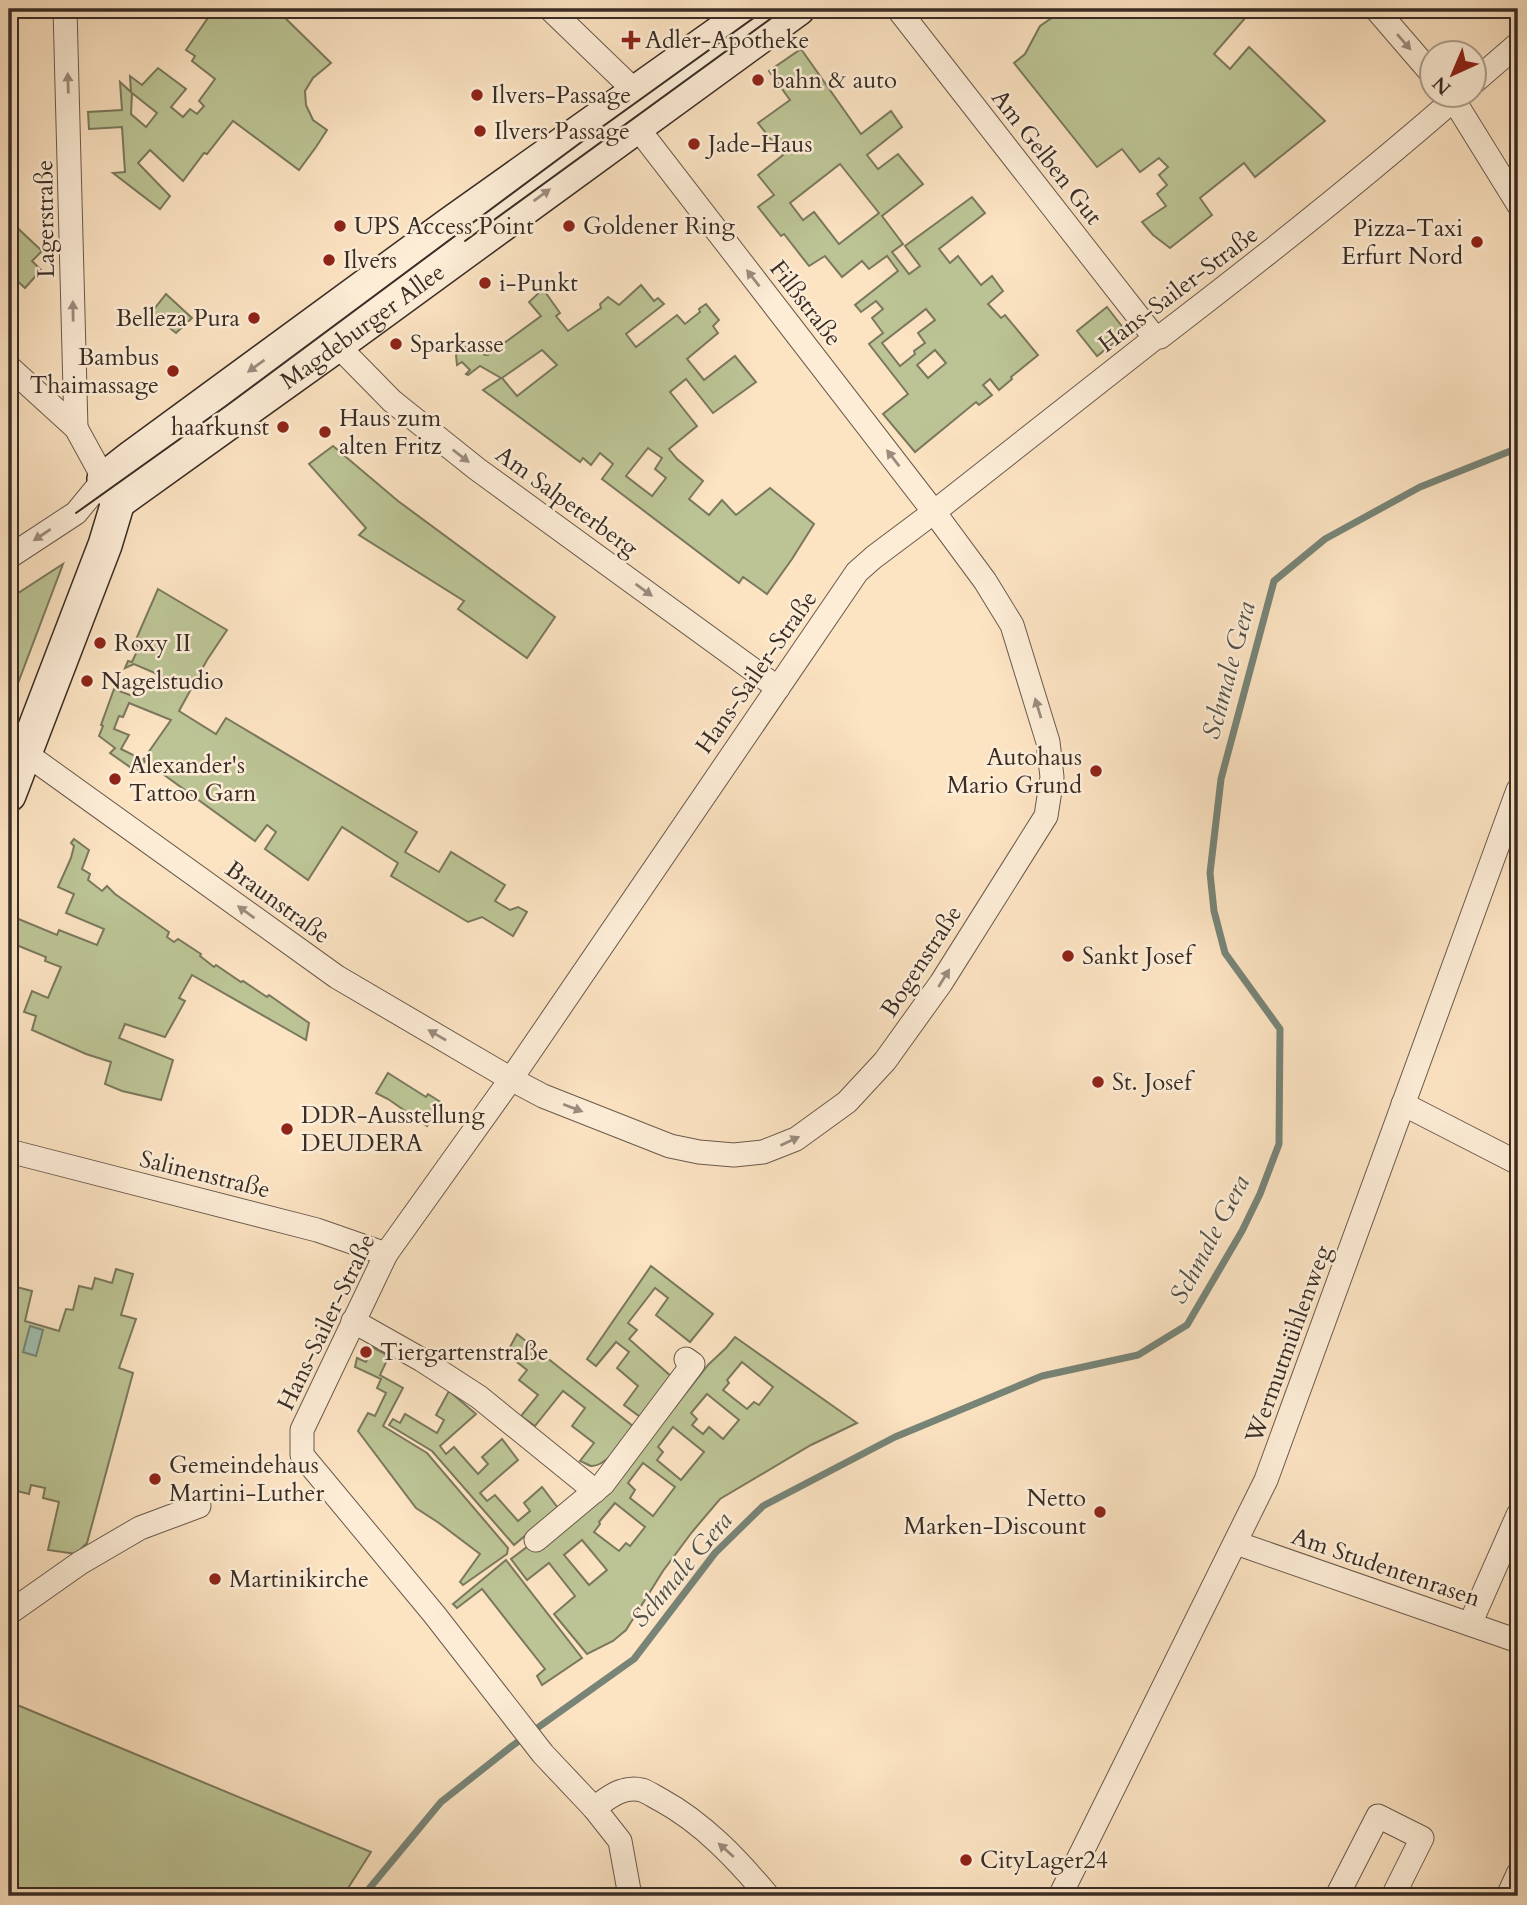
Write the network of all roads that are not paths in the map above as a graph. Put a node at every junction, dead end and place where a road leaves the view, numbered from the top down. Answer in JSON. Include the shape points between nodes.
{"nodes":[{"id":1,"x":65,"y":9,"type":"edge"},
{"id":2,"x":550,"y":9,"type":"edge"},
{"id":3,"x":753,"y":9,"type":"edge"},
{"id":4,"x":798,"y":9,"type":"edge"},
{"id":5,"x":898,"y":9,"type":"edge"},
{"id":6,"x":1376,"y":9,"type":"edge"},
{"id":7,"x":1518,"y":44,"type":"edge"},
{"id":8,"x":1418,"y":57,"type":"edge"},
{"id":9,"x":1488,"y":71,"type":"edge"},
{"id":10,"x":636,"y":92,"type":"junction"},
{"id":11,"x":1441,"y":108,"type":"edge"},
{"id":12,"x":1462,"y":108,"type":"edge"},
{"id":13,"x":636,"y":126,"type":"junction"},
{"id":14,"x":1518,"y":204,"type":"edge"},
{"id":15,"x":1154,"y":338,"type":"junction"},
{"id":16,"x":337,"y":345,"type":"junction"},
{"id":17,"x":9,"y":367,"type":"edge"},
{"id":18,"x":76,"y":428,"type":"junction"},
{"id":19,"x":111,"y":491,"type":"junction"},
{"id":20,"x":934,"y":512,"type":"junction"},
{"id":21,"x":9,"y":557,"type":"edge"},
{"id":22,"x":778,"y":688,"type":"junction"},
{"id":23,"x":25,"y":753,"type":"junction"},
{"id":24,"x":1518,"y":790,"type":"edge"},
{"id":25,"x":9,"y":795,"type":"edge"},
{"id":26,"x":511,"y":1079,"type":"junction"},
{"id":27,"x":1403,"y":1104,"type":"junction"},
{"id":28,"x":9,"y":1151,"type":"edge"},
{"id":29,"x":1518,"y":1163,"type":"edge"},
{"id":30,"x":386,"y":1254,"type":"junction"},
{"id":31,"x":353,"y":1321,"type":"junction"},
{"id":32,"x":686,"y":1359,"type":"dead end"},
{"id":33,"x":595,"y":1491,"type":"junction"},
{"id":34,"x":199,"y":1506,"type":"dead end"},
{"id":35,"x":1518,"y":1515,"type":"edge"},
{"id":36,"x":536,"y":1540,"type":"dead end"},
{"id":37,"x":1236,"y":1543,"type":"junction"},
{"id":38,"x":9,"y":1613,"type":"edge"},
{"id":39,"x":1470,"y":1624,"type":"junction"},
{"id":40,"x":1518,"y":1641,"type":"edge"},
{"id":41,"x":594,"y":1808,"type":"junction"},
{"id":42,"x":1518,"y":1874,"type":"edge"},
{"id":43,"x":630,"y":1896,"type":"edge"},
{"id":44,"x":768,"y":1896,"type":"edge"},
{"id":45,"x":1060,"y":1896,"type":"edge"},
{"id":46,"x":1337,"y":1896,"type":"edge"},
{"id":47,"x":1393,"y":1896,"type":"edge"},
{"id":48,"x":1508,"y":1896,"type":"edge"}],
"edges":[{"from":18,"to":1,"type":"street","name":"Lagerstraße","one_way":true},
{"from":2,"to":10,"type":"street"},
{"from":3,"to":10,"type":"main road","name":"Magdeburger Allee"},
{"from":4,"to":13,"type":"main road","name":"Magdeburger Allee"},
{"from":5,"to":15,"type":"street","name":"Am Gelben Gut"},
{"from":6,"to":8,"type":"street","one_way":true},
{"from":7,"to":9,"type":"street"},
{"from":10,"to":19,"type":"main road","name":"Magdeburger Allee","one_way":true,"via":[[132,457]]},
{"from":11,"to":15,"type":"street","name":"Hans-Sailer-Straße","via":[[1307,222]]},
{"from":12,"to":14,"type":"street"},
{"from":16,"to":13,"type":"main road","name":"Magdeburger Allee","one_way":true},
{"from":20,"to":13,"type":"street","name":"Filßstraße","one_way":true},
{"from":15,"to":20,"type":"street","name":"Hans-Sailer-Straße"},
{"from":16,"to":19,"type":"main road","name":"Magdeburger Allee"},
{"from":16,"to":22,"type":"street","name":"Am Salpeterberg","one_way":true,"via":[[392,401],[477,469]]},
{"from":17,"to":18,"type":"street"},
{"from":18,"to":19,"type":"street"},
{"from":19,"to":21,"type":"street","name":"Magdeburger Allee","one_way":true},
{"from":19,"to":23,"type":"main road","via":[[105,545]]},
{"from":20,"to":22,"type":"street","name":"Hans-Sailer-Straße","via":[[857,572]]},
{"from":26,"to":20,"type":"street","name":"Bogenstraße","one_way":true,"via":[[670,1146],[734,1155],[763,1152],[796,1139],[847,1102],[885,1061],[1045,816],[1052,777],[1048,742],[1012,625]]},
{"from":22,"to":26,"type":"street","name":"Hans-Sailer-Straße"},
{"from":23,"to":25,"type":"main road"},
{"from":26,"to":23,"type":"street","name":"Braunstraße","one_way":true,"via":[[337,977]]},
{"from":24,"to":27,"type":"street","name":"Wermutmühlenweg"},
{"from":26,"to":30,"type":"street","name":"Hans-Sailer-Straße"},
{"from":27,"to":29,"type":"street"},
{"from":27,"to":37,"type":"street","name":"Wermutmühlenweg","via":[[1266,1480]]},
{"from":28,"to":30,"type":"street","name":"Salinenstraße","via":[[317,1230]]},
{"from":30,"to":31,"type":"street","name":"Hans-Sailer-Straße"},
{"from":31,"to":33,"type":"street","via":[[479,1397]]},
{"from":31,"to":41,"type":"street","name":"Hans-Sailer-Straße","via":[[302,1430],[302,1455],[543,1754]]},
{"from":32,"to":33,"type":"street","via":[[693,1364]]},
{"from":33,"to":36,"type":"street"},
{"from":34,"to":38,"type":"street","via":[[140,1528],[79,1563]]},
{"from":35,"to":39,"type":"street"},
{"from":37,"to":39,"type":"street","name":"Am Studentenrasen"},
{"from":37,"to":45,"type":"street","name":"Wermutmühlenweg"},
{"from":39,"to":40,"type":"street","name":"Am Studentenrasen"},
{"from":41,"to":43,"type":"street","via":[[620,1841]]},
{"from":44,"to":41,"type":"street","one_way":true,"via":[[739,1862],[678,1810],[640,1789],[618,1791]]},
{"from":42,"to":48,"type":"street"},
{"from":46,"to":47,"type":"street","via":[[1378,1816],[1422,1838]]}]}
